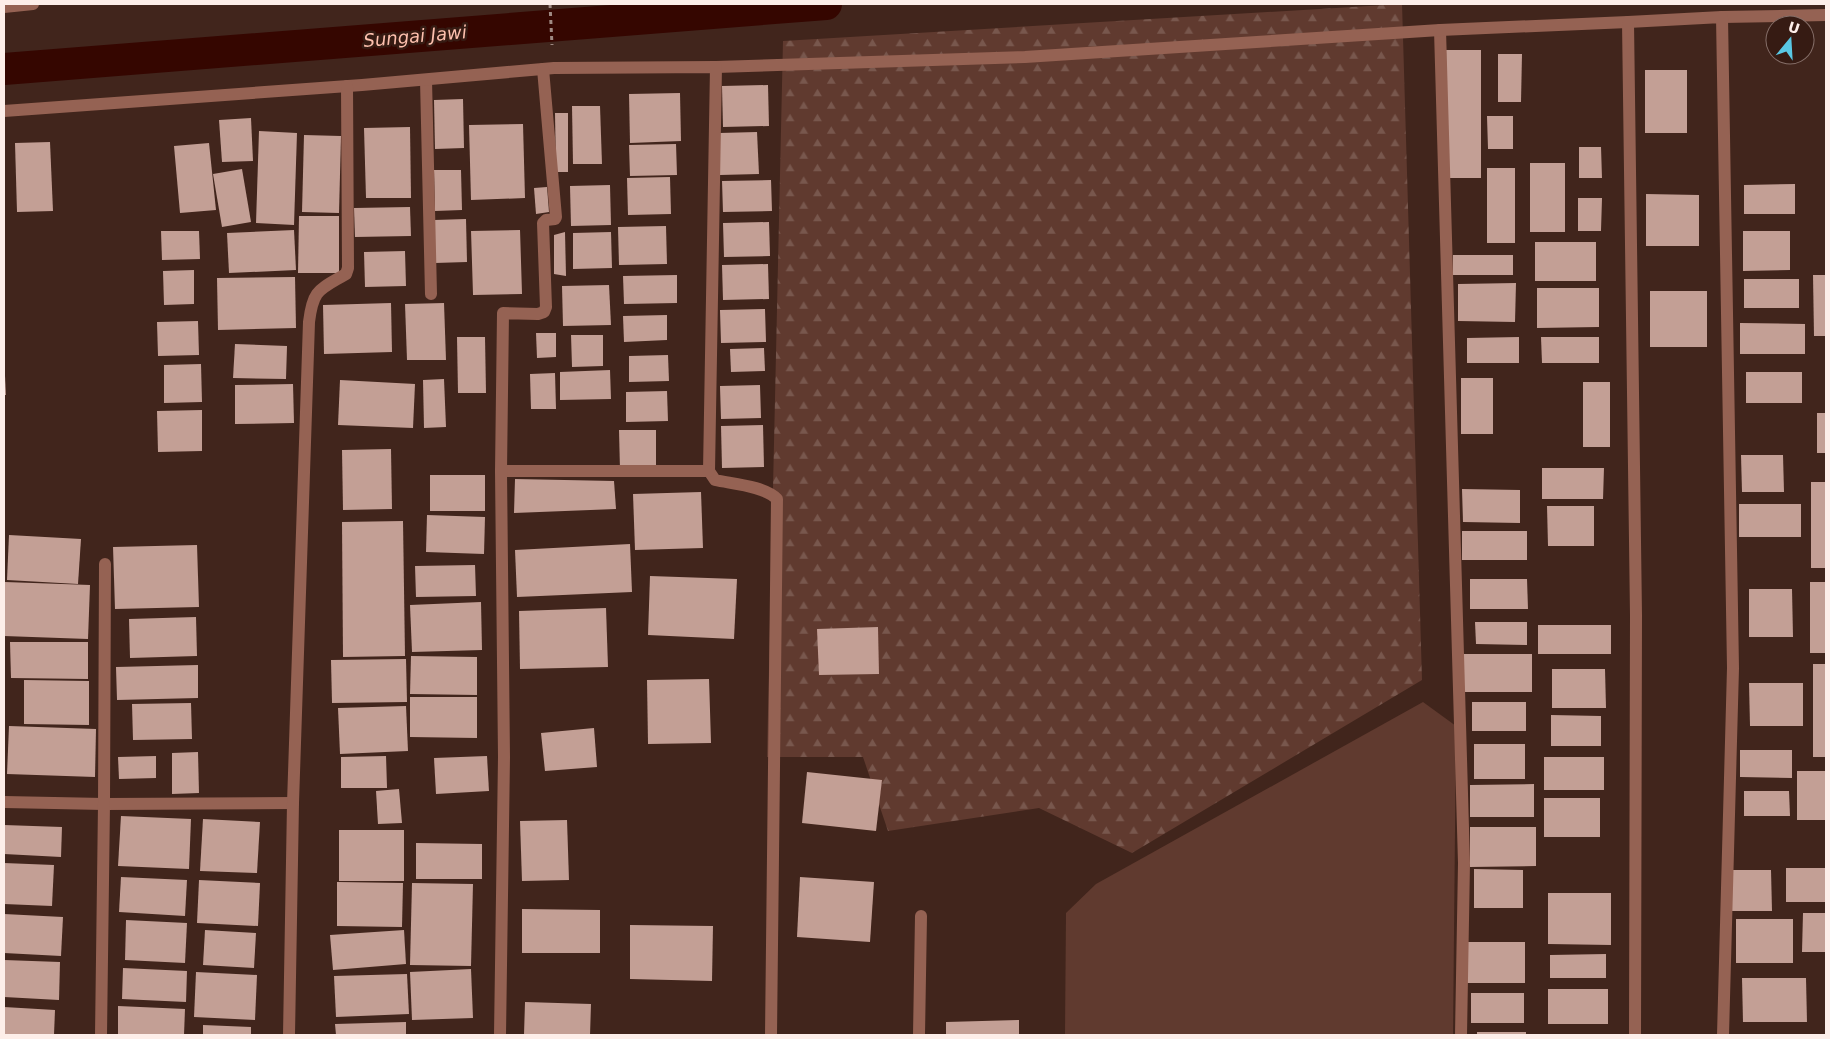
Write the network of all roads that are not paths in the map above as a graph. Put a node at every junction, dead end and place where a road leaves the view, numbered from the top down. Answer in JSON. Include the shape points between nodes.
{"nodes":[{"id":1,"x":33,"y":4,"type":"edge"},
{"id":2,"x":4,"y":7,"type":"edge"},
{"id":3,"x":1826,"y":15,"type":"edge"},
{"id":4,"x":1722,"y":17,"type":"junction"},
{"id":5,"x":1628,"y":22,"type":"junction"},
{"id":6,"x":1440,"y":30,"type":"junction"},
{"id":7,"x":716,"y":67,"type":"junction"},
{"id":8,"x":543,"y":69,"type":"junction"},
{"id":9,"x":426,"y":80,"type":"junction"},
{"id":10,"x":347,"y":86,"type":"junction"},
{"id":11,"x":4,"y":111,"type":"edge"},
{"id":12,"x":431,"y":294,"type":"dead end"},
{"id":13,"x":501,"y":471,"type":"junction"},
{"id":14,"x":709,"y":471,"type":"junction"},
{"id":15,"x":105,"y":564,"type":"dead end"},
{"id":16,"x":4,"y":802,"type":"edge"},
{"id":17,"x":104,"y":804,"type":"junction"},
{"id":18,"x":293,"y":804,"type":"junction"},
{"id":19,"x":921,"y":916,"type":"dead end"},
{"id":20,"x":101,"y":1035,"type":"edge"},
{"id":21,"x":289,"y":1035,"type":"edge"},
{"id":22,"x":500,"y":1035,"type":"edge"},
{"id":23,"x":772,"y":1035,"type":"edge"},
{"id":24,"x":918,"y":1035,"type":"edge"},
{"id":25,"x":1461,"y":1035,"type":"edge"},
{"id":26,"x":1635,"y":1035,"type":"edge"},
{"id":27,"x":1723,"y":1035,"type":"edge"}],
"edges":[{"from":1,"to":2,"type":"street"},
{"from":3,"to":4,"type":"street"},
{"from":4,"to":5,"type":"street"},
{"from":4,"to":27,"type":"street","via":[[1732,668]]},
{"from":5,"to":6,"type":"street"},
{"from":5,"to":26,"type":"street","via":[[1636,615]]},
{"from":6,"to":7,"type":"street","via":[[1025,57]]},
{"from":6,"to":25,"type":"street","via":[[1464,864]]},
{"from":7,"to":8,"type":"street"},
{"from":7,"to":14,"type":"street"},
{"from":8,"to":9,"type":"street"},
{"from":8,"to":13,"type":"street","via":[[556,219],[546,220],[543,224],[544,312],[503,313]]},
{"from":9,"to":10,"type":"street"},
{"from":9,"to":12,"type":"street"},
{"from":10,"to":11,"type":"street"},
{"from":10,"to":18,"type":"street","via":[[348,268],[346,274],[314,295],[309,322]]},
{"from":13,"to":14,"type":"street"},
{"from":13,"to":22,"type":"street","via":[[504,757]]},
{"from":14,"to":23,"type":"street","via":[[714,480],[762,490],[777,499]]},
{"from":15,"to":17,"type":"street"},
{"from":16,"to":17,"type":"street"},
{"from":17,"to":18,"type":"street"},
{"from":17,"to":20,"type":"street"},
{"from":18,"to":21,"type":"street"},
{"from":19,"to":24,"type":"street"}]}
